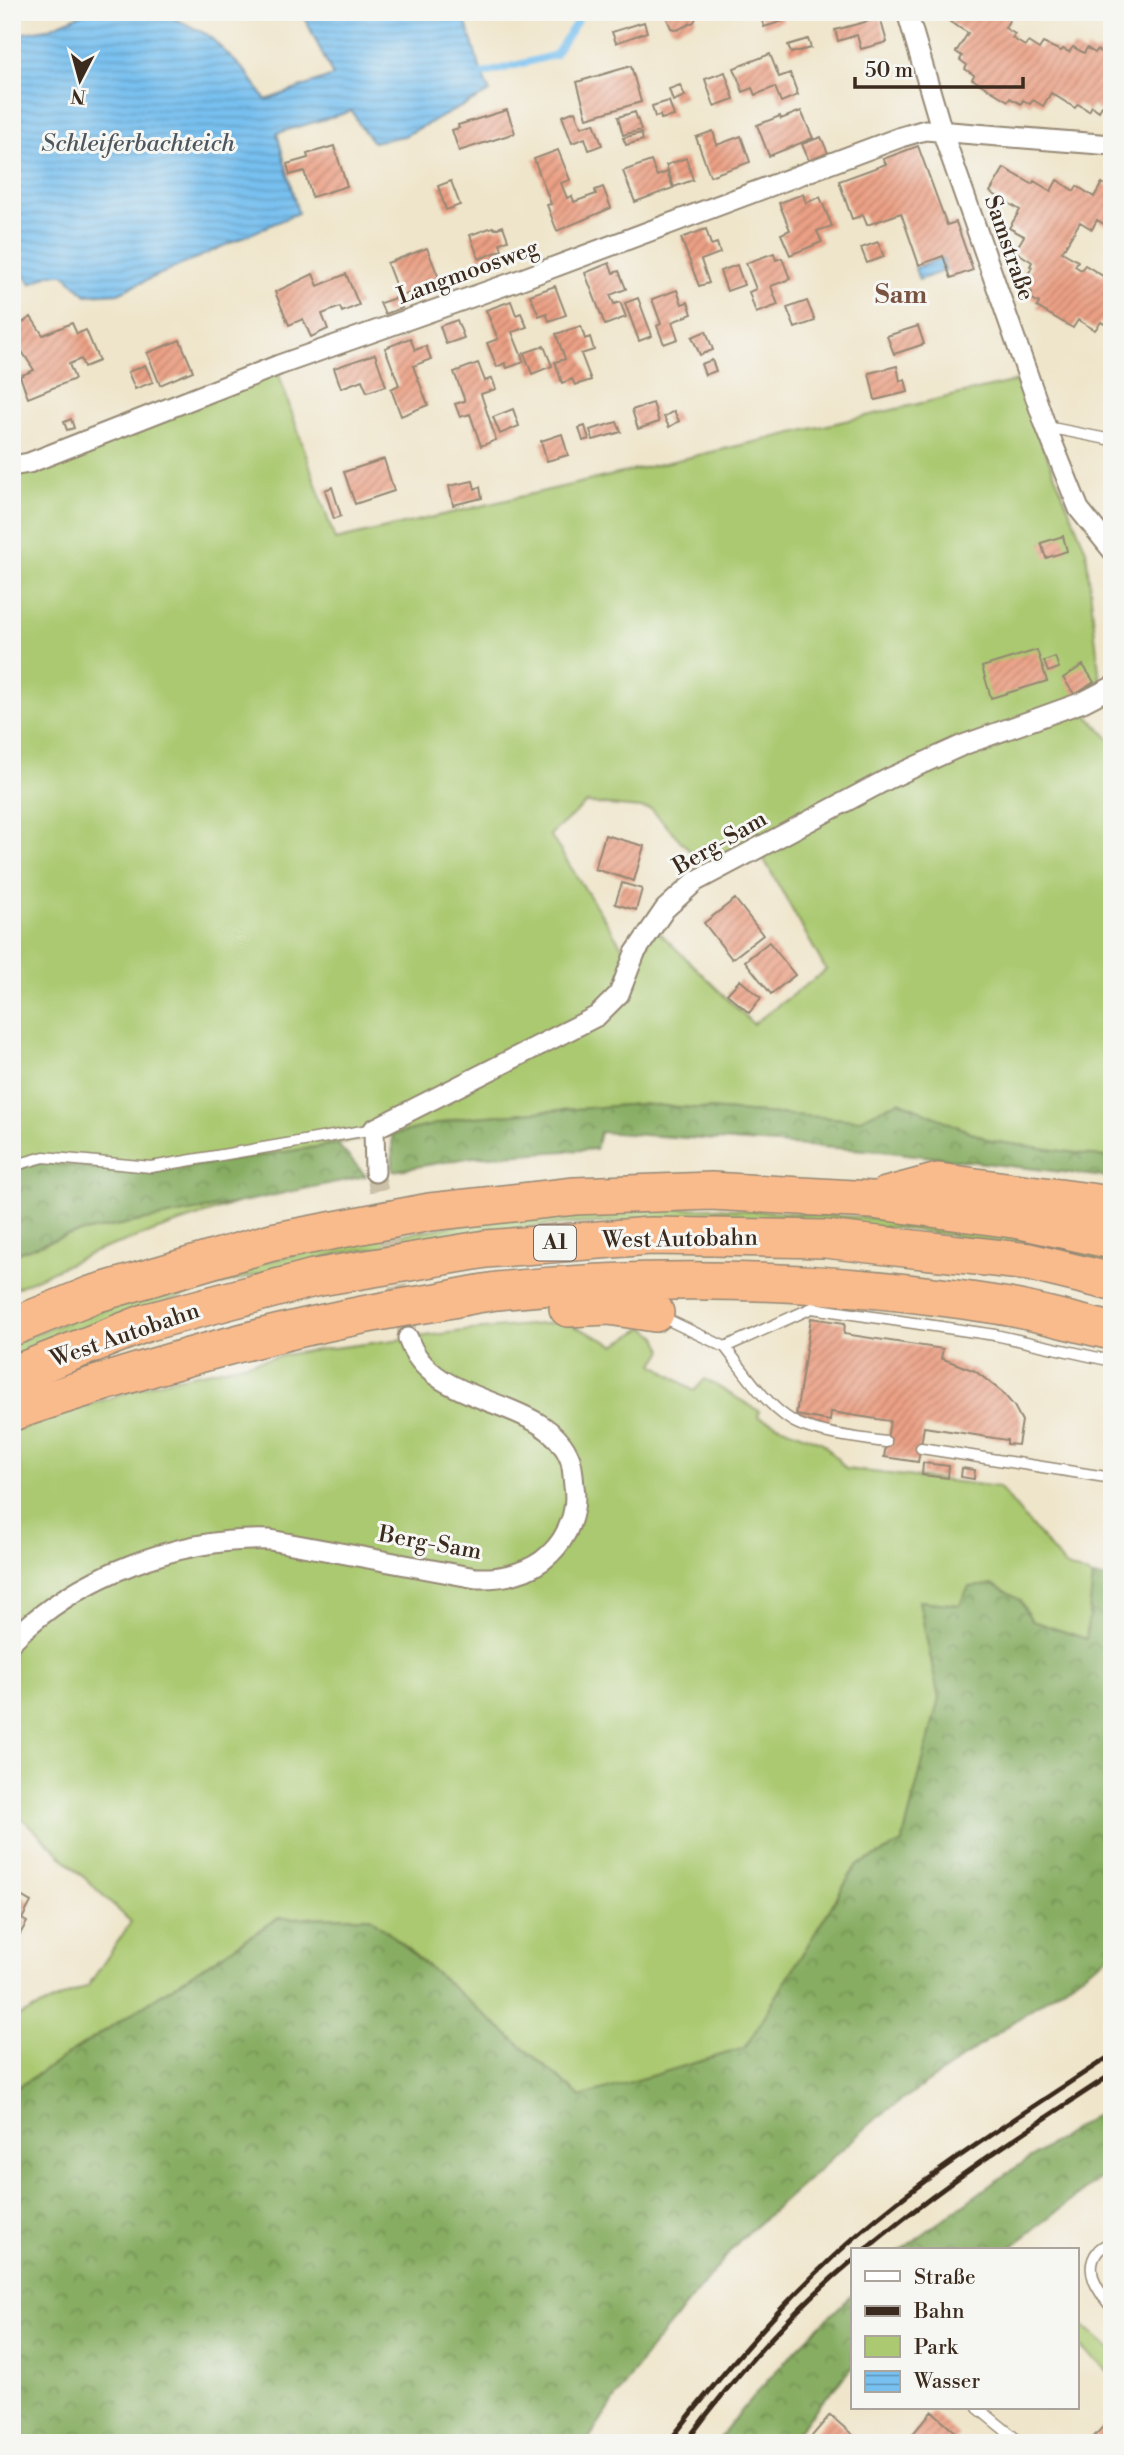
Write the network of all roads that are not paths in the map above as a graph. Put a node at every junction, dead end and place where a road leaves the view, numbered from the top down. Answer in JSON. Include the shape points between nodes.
{"nodes":[{"id":1,"x":907,"y":12,"type":"edge"},
{"id":2,"x":942,"y":131,"type":"junction"},
{"id":3,"x":1112,"y":145,"type":"edge"},
{"id":4,"x":1046,"y":427,"type":"junction"},
{"id":5,"x":1112,"y":440,"type":"edge"},
{"id":6,"x":12,"y":466,"type":"edge"},
{"id":7,"x":1112,"y":550,"type":"edge"},
{"id":8,"x":1112,"y":687,"type":"edge"},
{"id":9,"x":374,"y":1129,"type":"junction"},
{"id":10,"x":12,"y":1166,"type":"edge"},
{"id":11,"x":375,"y":1172,"type":"tunnel mouth"},
{"id":12,"x":872,"y":1200,"type":"junction"},
{"id":13,"x":1112,"y":1205,"type":"edge"},
{"id":14,"x":1112,"y":1240,"type":"edge"},
{"id":15,"x":1112,"y":1282,"type":"edge"},
{"id":16,"x":431,"y":1303,"type":"junction"},
{"id":17,"x":655,"y":1313,"type":"joint"},
{"id":18,"x":12,"y":1327,"type":"edge"},
{"id":19,"x":1112,"y":1331,"type":"edge"},
{"id":20,"x":408,"y":1339,"type":"tunnel mouth"},
{"id":21,"x":725,"y":1347,"type":"junction"},
{"id":22,"x":1112,"y":1361,"type":"edge"},
{"id":23,"x":12,"y":1375,"type":"edge"},
{"id":24,"x":12,"y":1412,"type":"edge"},
{"id":25,"x":886,"y":1443,"type":"dead end"},
{"id":26,"x":921,"y":1448,"type":"dead end"},
{"id":27,"x":1112,"y":1478,"type":"edge"},
{"id":28,"x":12,"y":1641,"type":"edge"},
{"id":29,"x":1112,"y":2241,"type":"edge"},
{"id":30,"x":1112,"y":2308,"type":"edge"},
{"id":31,"x":980,"y":2410,"type":"edge"},
{"id":32,"x":1021,"y":2443,"type":"edge"}],
"edges":[{"from":1,"to":2,"type":"street","name":"Samstraße","via":[[920,79]]},
{"from":2,"to":3,"type":"street"},
{"from":2,"to":4,"type":"street","name":"Samstraße"},
{"from":2,"to":6,"type":"street","name":"Langmoosweg","via":[[900,133],[514,282]]},
{"from":4,"to":5,"type":"lane"},
{"from":4,"to":7,"type":"street","name":"Samstraße","via":[[1079,509]]},
{"from":8,"to":9,"type":"street","name":"Berg-Sam","via":[[888,779],[696,881],[665,909],[635,953],[619,994],[597,1016]]},
{"from":9,"to":10,"type":"lane","via":[[151,1167],[44,1157]]},
{"from":9,"to":11,"type":"street"},
{"from":12,"to":13,"type":"highway","via":[[938,1182]]},
{"from":12,"to":14,"type":"highway","name":"West Autobahn","number":"A1","via":[[1020,1220]]},
{"from":12,"to":18,"type":"highway","name":"West Autobahn","number":"A1","via":[[711,1191],[575,1196],[430,1212],[272,1242],[91,1295]]},
{"from":15,"to":23,"type":"highway","name":"West Autobahn","number":"A1","via":[[1029,1262],[825,1239],[650,1236],[486,1249],[314,1278],[161,1318]]},
{"from":16,"to":17,"type":"highway","via":[[496,1312],[609,1306]]},
{"from":16,"to":19,"type":"highway","via":[[495,1291],[630,1281],[751,1281],[892,1290],[1000,1306]]},
{"from":16,"to":24,"type":"highway","via":[[257,1338]]},
{"from":17,"to":21,"type":"lane"},
{"from":20,"to":28,"type":"street","name":"Berg-Sam","via":[[423,1366],[439,1380],[534,1422],[554,1437],[570,1458],[576,1495],[568,1531],[536,1566],[515,1574],[476,1578],[270,1540],[211,1542],[83,1586],[34,1619]]},
{"from":21,"to":22,"type":"lane","via":[[812,1308],[995,1335]]},
{"from":21,"to":25,"type":"lane","via":[[772,1405],[793,1422]]},
{"from":26,"to":27,"type":"lane"},
{"from":29,"to":30,"type":"lane","via":[[1097,2251],[1092,2269],[1095,2285]]},
{"from":31,"to":32,"type":"lane"}]}
